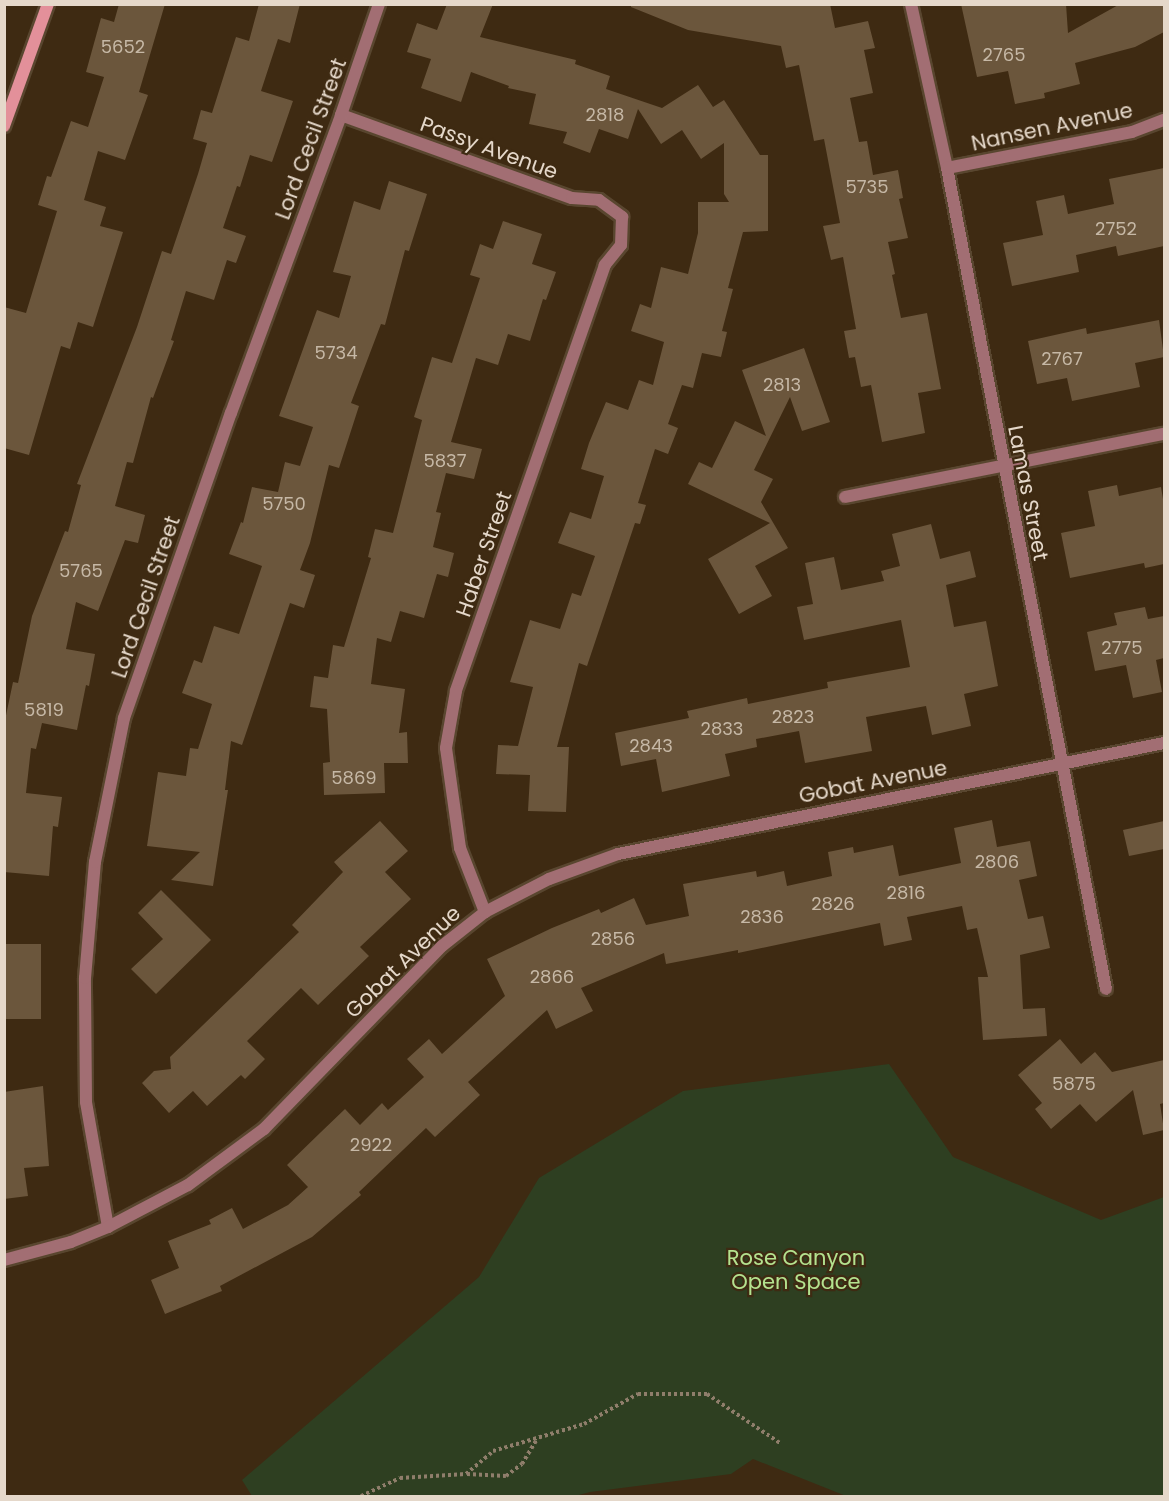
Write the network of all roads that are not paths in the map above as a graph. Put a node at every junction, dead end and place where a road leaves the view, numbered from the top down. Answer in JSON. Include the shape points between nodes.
{"nodes":[{"id":1,"x":48,"y":4,"type":"edge"},
{"id":2,"x":379,"y":4,"type":"edge"},
{"id":3,"x":911,"y":4,"type":"edge"},
{"id":4,"x":341,"y":116,"type":"junction"},
{"id":5,"x":1164,"y":120,"type":"edge"},
{"id":6,"x":4,"y":126,"type":"edge"},
{"id":7,"x":947,"y":168,"type":"junction"},
{"id":8,"x":622,"y":217,"type":"joint"},
{"id":9,"x":1164,"y":434,"type":"edge"},
{"id":10,"x":1003,"y":467,"type":"junction"},
{"id":11,"x":845,"y":497,"type":"dead end"},
{"id":12,"x":1164,"y":743,"type":"edge"},
{"id":13,"x":1061,"y":764,"type":"junction"},
{"id":14,"x":485,"y":912,"type":"junction"},
{"id":15,"x":1106,"y":989,"type":"dead end"},
{"id":16,"x":108,"y":1227,"type":"junction"},
{"id":17,"x":4,"y":1260,"type":"edge"}],
"edges":[{"from":1,"to":6,"type":"street"},
{"from":2,"to":4,"type":"street","name":"Lord Cecil Street"},
{"from":3,"to":7,"type":"street","name":"Lamas Street"},
{"from":4,"to":8,"type":"street","name":"Passy Avenue","via":[[572,198],[599,200]]},
{"from":4,"to":16,"type":"street","name":"Lord Cecil Street","via":[[124,718],[95,862],[85,978],[86,1102]]},
{"from":5,"to":7,"type":"street","name":"Nansen Avenue","via":[[1132,132]]},
{"from":7,"to":10,"type":"street","name":"Lamas Street"},
{"from":8,"to":14,"type":"street","name":"Haber Street","via":[[621,245],[605,265],[456,691],[446,748],[460,848]]},
{"from":9,"to":10,"type":"street"},
{"from":10,"to":11,"type":"street"},
{"from":10,"to":13,"type":"street","name":"Lamas Street"},
{"from":12,"to":13,"type":"street","name":"Gobat Avenue"},
{"from":13,"to":14,"type":"street","name":"Gobat Avenue","via":[[618,854],[549,879]]},
{"from":13,"to":15,"type":"street","name":"Lamas Street"},
{"from":14,"to":16,"type":"street","name":"Gobat Avenue","via":[[442,946],[264,1129],[188,1185]]},
{"from":16,"to":17,"type":"street","name":"Gobat Avenue","via":[[71,1242]]}]}
